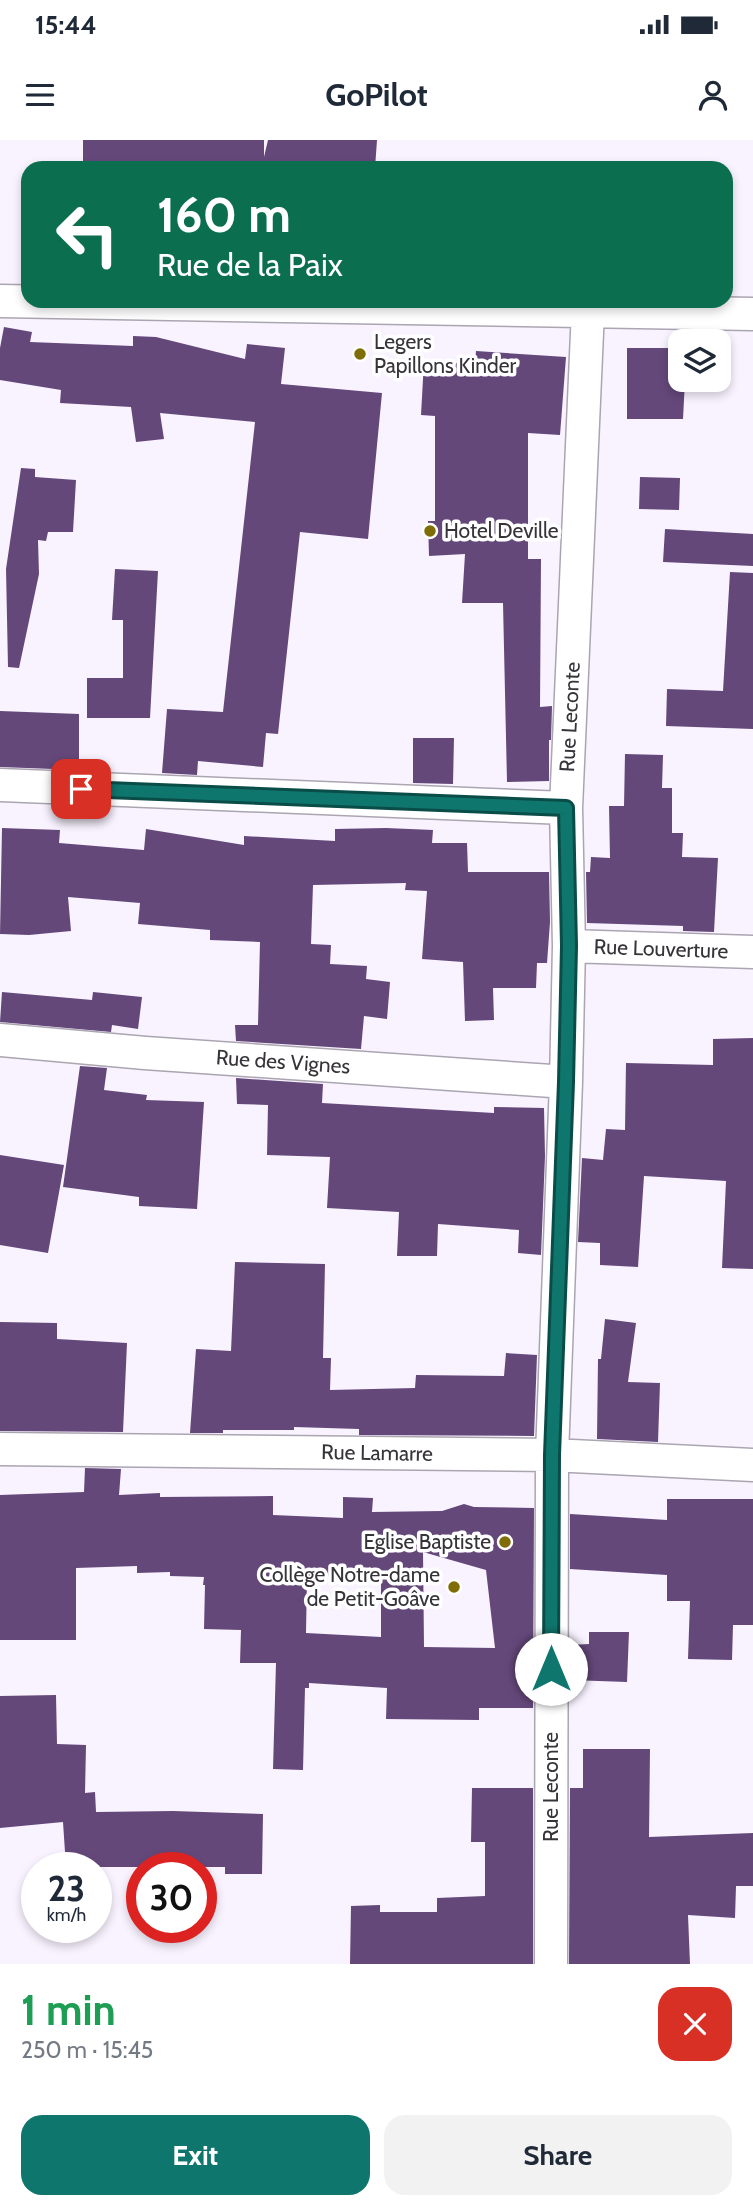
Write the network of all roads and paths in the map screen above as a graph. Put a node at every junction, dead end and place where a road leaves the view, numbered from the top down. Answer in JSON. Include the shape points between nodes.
{"nodes":[{"id":1,"x":0,"y":301,"type":"edge"},
{"id":2,"x":21,"y":301,"type":"edge"},
{"id":3,"x":457,"y":308,"type":"edge"},
{"id":4,"x":588,"y":310,"type":"junction"},
{"id":5,"x":753,"y":314,"type":"edge"},
{"id":6,"x":0,"y":785,"type":"edge"},
{"id":7,"x":566,"y":808,"type":"junction"},
{"id":8,"x":569,"y":946,"type":"junction"},
{"id":9,"x":753,"y":952,"type":"edge"},
{"id":10,"x":0,"y":1040,"type":"edge"},
{"id":11,"x":566,"y":1082,"type":"junction"},
{"id":12,"x":0,"y":1449,"type":"edge"},
{"id":13,"x":552,"y":1455,"type":"junction"},
{"id":14,"x":753,"y":1465,"type":"edge"},
{"id":15,"x":551,"y":1964,"type":"edge"}],
"edges":[{"from":1,"to":2,"type":"street"},
{"from":3,"to":4,"type":"street"},
{"from":4,"to":5,"type":"street"},
{"from":4,"to":7,"type":"street","name":"Rue Leconte"},
{"from":6,"to":7,"type":"street"},
{"from":7,"to":8,"type":"street","name":"Rue Leconte"},
{"from":8,"to":9,"type":"street","name":"Rue Louverture"},
{"from":8,"to":11,"type":"street","name":"Rue Leconte"},
{"from":10,"to":11,"type":"street","name":"Rue des Vignes"},
{"from":11,"to":13,"type":"street","name":"Rue Leconte"},
{"from":12,"to":13,"type":"street","name":"Rue Lamarre"},
{"from":13,"to":14,"type":"street","name":"Rue Lamarre"},
{"from":13,"to":15,"type":"street","name":"Rue Leconte"}]}
